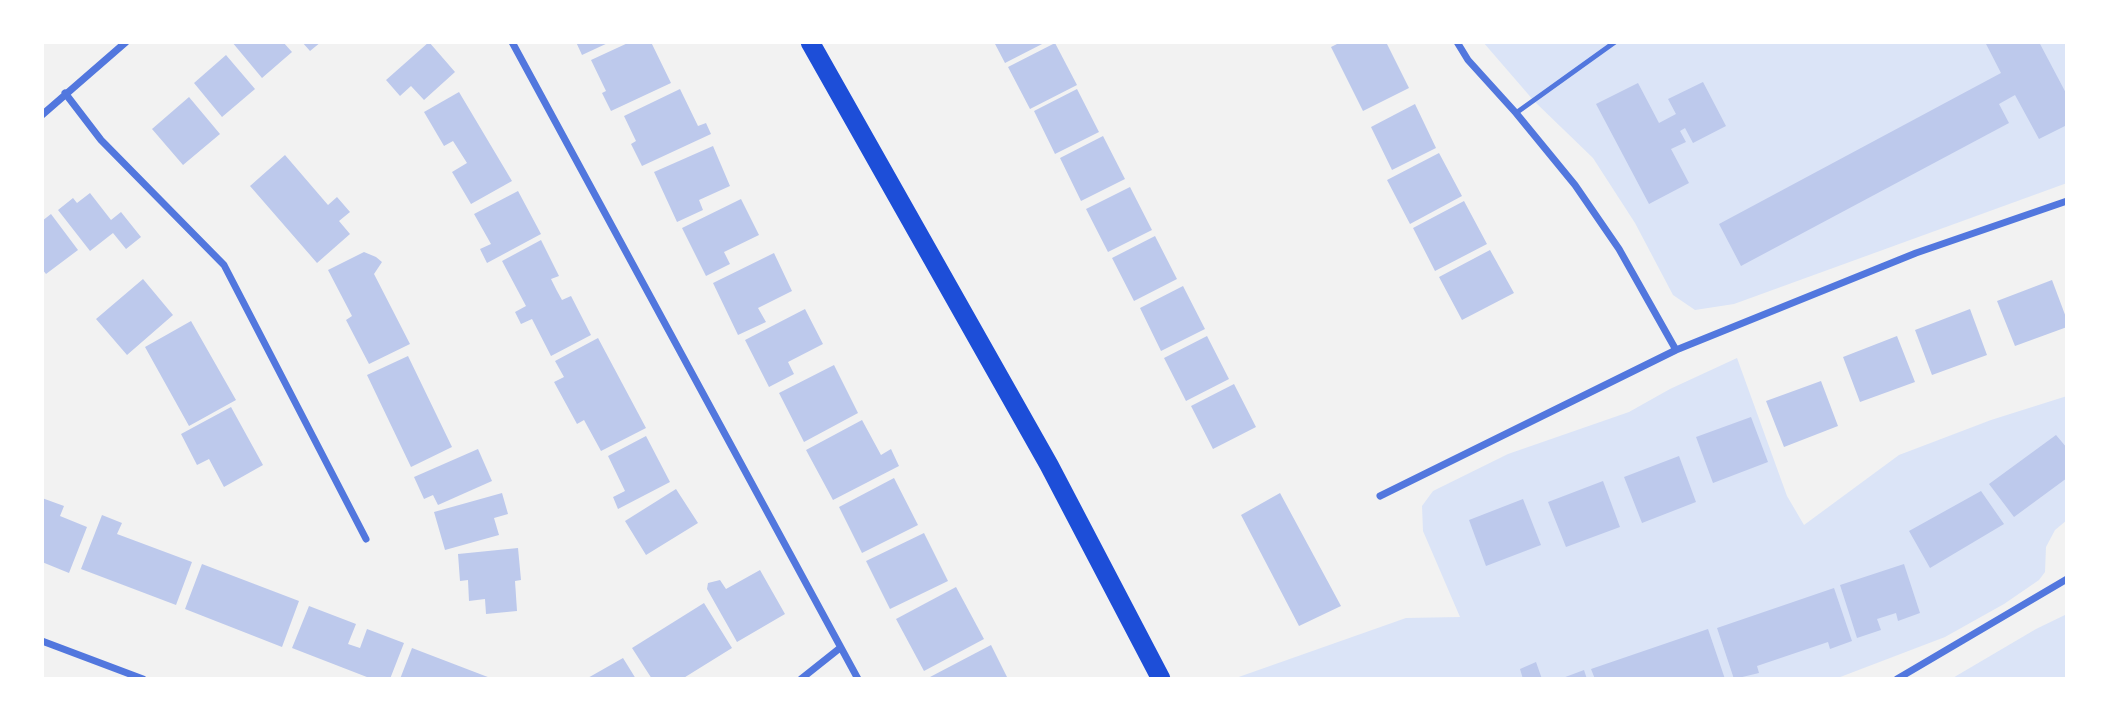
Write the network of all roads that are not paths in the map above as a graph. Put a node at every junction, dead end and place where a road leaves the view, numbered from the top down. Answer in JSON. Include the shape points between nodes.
{"nodes":[{"id":1,"x":126,"y":42,"type":"edge"},
{"id":2,"x":512,"y":42,"type":"edge"},
{"id":3,"x":810,"y":42,"type":"edge"},
{"id":4,"x":1457,"y":42,"type":"edge"},
{"id":5,"x":1615,"y":42,"type":"edge"},
{"id":6,"x":65,"y":93,"type":"junction"},
{"id":7,"x":1516,"y":113,"type":"junction"},
{"id":8,"x":42,"y":115,"type":"edge"},
{"id":9,"x":2067,"y":201,"type":"edge"},
{"id":10,"x":1676,"y":350,"type":"junction"},
{"id":11,"x":1380,"y":496,"type":"dead end"},
{"id":12,"x":366,"y":539,"type":"dead end"},
{"id":13,"x":2067,"y":579,"type":"edge"},
{"id":14,"x":42,"y":641,"type":"edge"},
{"id":15,"x":840,"y":648,"type":"junction"},
{"id":16,"x":143,"y":679,"type":"edge"},
{"id":17,"x":800,"y":679,"type":"edge"},
{"id":18,"x":858,"y":679,"type":"edge"},
{"id":19,"x":1161,"y":679,"type":"edge"},
{"id":20,"x":1897,"y":679,"type":"edge"}],
"edges":[{"from":1,"to":6,"type":"street"},
{"from":2,"to":15,"type":"street"},
{"from":3,"to":19,"type":"highway","via":[[1049,466]]},
{"from":4,"to":7,"type":"street"},
{"from":5,"to":7,"type":"lane"},
{"from":6,"to":8,"type":"street"},
{"from":6,"to":12,"type":"street","via":[[101,140],[224,265]]},
{"from":7,"to":10,"type":"street","via":[[1575,185],[1619,249]]},
{"from":9,"to":10,"type":"street","via":[[1916,253]]},
{"from":10,"to":11,"type":"street"},
{"from":13,"to":20,"type":"street"},
{"from":14,"to":16,"type":"street"},
{"from":15,"to":17,"type":"street"},
{"from":15,"to":18,"type":"street"}]}
